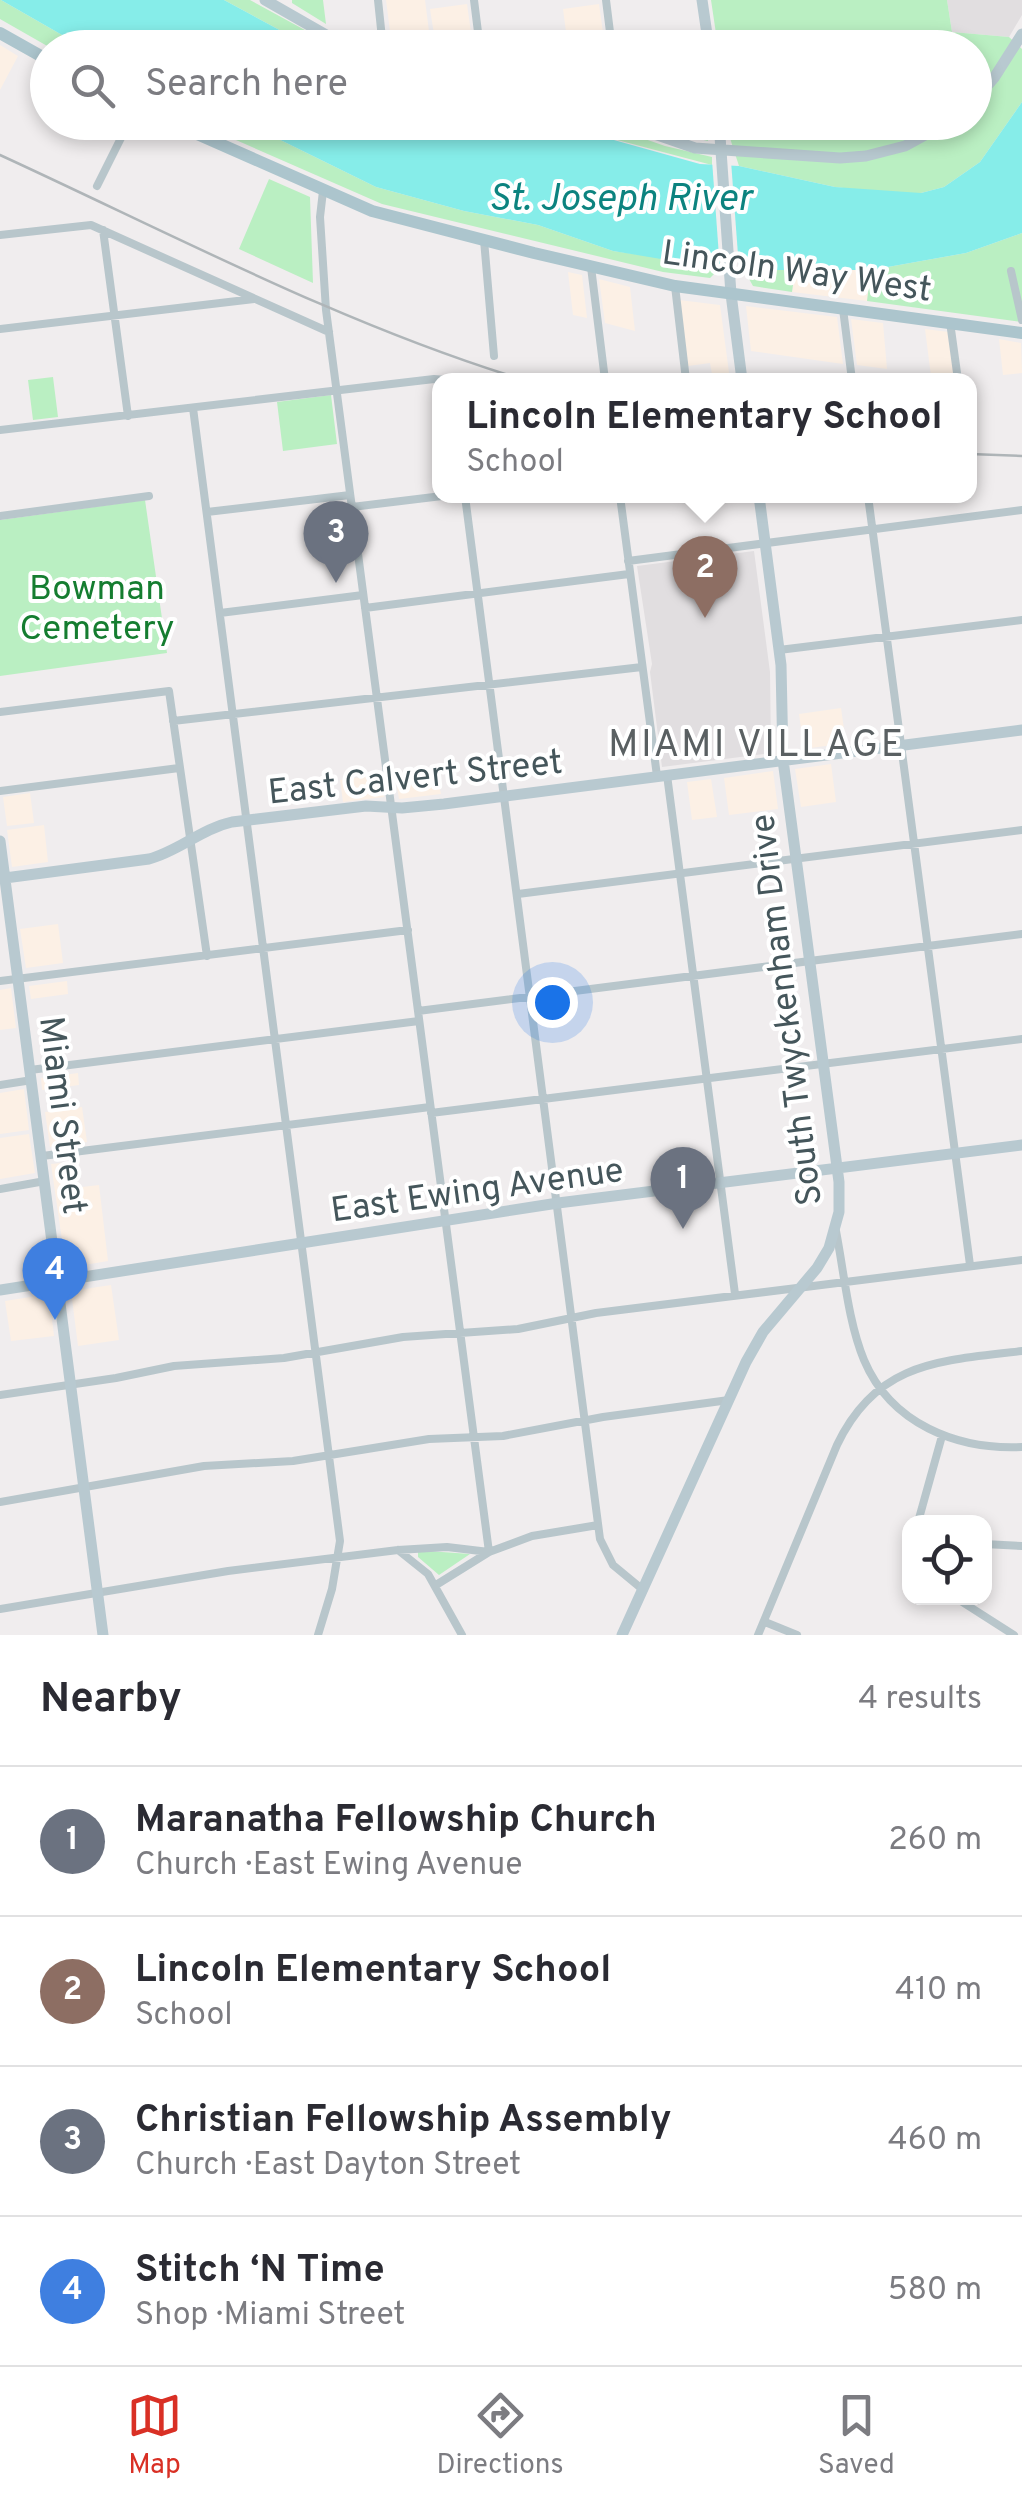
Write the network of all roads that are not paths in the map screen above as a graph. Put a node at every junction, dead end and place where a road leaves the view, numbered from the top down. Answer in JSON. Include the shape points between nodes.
{"nodes":[{"id":1,"x":265,"y":0,"type":"edge"},
{"id":2,"x":378,"y":0,"type":"edge"},
{"id":3,"x":474,"y":0,"type":"edge"},
{"id":4,"x":606,"y":0,"type":"edge"},
{"id":5,"x":702,"y":0,"type":"edge"},
{"id":6,"x":318,"y":30,"type":"edge"},
{"id":7,"x":382,"y":30,"type":"edge"},
{"id":8,"x":478,"y":30,"type":"edge"},
{"id":9,"x":610,"y":30,"type":"edge"},
{"id":10,"x":706,"y":30,"type":"edge"},
{"id":11,"x":0,"y":34,"type":"edge"},
{"id":12,"x":1022,"y":34,"type":"edge"},
{"id":13,"x":30,"y":50,"type":"edge"},
{"id":14,"x":992,"y":80,"type":"edge"},
{"id":15,"x":120,"y":140,"type":"edge"},
{"id":16,"x":210,"y":140,"type":"edge"},
{"id":17,"x":672,"y":140,"type":"edge"},
{"id":18,"x":721,"y":140,"type":"edge"},
{"id":19,"x":918,"y":140,"type":"edge"},
{"id":20,"x":96,"y":186,"type":"dead end"},
{"id":21,"x":323,"y":191,"type":"junction"},
{"id":22,"x":103,"y":230,"type":"junction"},
{"id":23,"x":0,"y":235,"type":"edge"},
{"id":24,"x":484,"y":240,"type":"junction"},
{"id":25,"x":590,"y":267,"type":"junction"},
{"id":26,"x":1011,"y":270,"type":"dead end"},
{"id":27,"x":674,"y":286,"type":"junction"},
{"id":28,"x":731,"y":294,"type":"junction"},
{"id":29,"x":254,"y":299,"type":"junction"},
{"id":30,"x":843,"y":308,"type":"junction"},
{"id":31,"x":114,"y":316,"type":"junction"},
{"id":32,"x":1022,"y":320,"type":"edge"},
{"id":33,"x":950,"y":322,"type":"junction"},
{"id":34,"x":0,"y":330,"type":"edge"},
{"id":35,"x":329,"y":332,"type":"junction"},
{"id":36,"x":1022,"y":333,"type":"edge"},
{"id":37,"x":494,"y":356,"type":"dead end"},
{"id":38,"x":604,"y":373,"type":"edge"},
{"id":39,"x":685,"y":373,"type":"edge"},
{"id":40,"x":741,"y":373,"type":"edge"},
{"id":41,"x":851,"y":373,"type":"edge"},
{"id":42,"x":957,"y":373,"type":"edge"},
{"id":43,"x":432,"y":381,"type":"edge"},
{"id":44,"x":336,"y":391,"type":"junction"},
{"id":45,"x":192,"y":408,"type":"junction"},
{"id":46,"x":128,"y":416,"type":"junction"},
{"id":47,"x":0,"y":430,"type":"edge"},
{"id":48,"x":350,"y":495,"type":"junction"},
{"id":49,"x":149,"y":496,"type":"dead end"},
{"id":50,"x":432,"y":497,"type":"edge"},
{"id":51,"x":466,"y":503,"type":"edge"},
{"id":52,"x":621,"y":503,"type":"edge"},
{"id":53,"x":759,"y":503,"type":"edge"},
{"id":54,"x":869,"y":503,"type":"edge"},
{"id":55,"x":352,"y":507,"type":"junction"},
{"id":56,"x":1022,"y":510,"type":"edge"},
{"id":57,"x":207,"y":512,"type":"junction"},
{"id":58,"x":0,"y":516,"type":"edge"},
{"id":59,"x":872,"y":530,"type":"junction"},
{"id":60,"x":764,"y":543,"type":"junction"},
{"id":61,"x":628,"y":561,"type":"junction"},
{"id":62,"x":630,"y":574,"type":"junction"},
{"id":63,"x":478,"y":594,"type":"junction"},
{"id":64,"x":363,"y":596,"type":"junction"},
{"id":65,"x":365,"y":608,"type":"junction"},
{"id":66,"x":220,"y":613,"type":"junction"},
{"id":67,"x":1022,"y":620,"type":"edge"},
{"id":68,"x":886,"y":637,"type":"junction"},
{"id":69,"x":779,"y":650,"type":"junction"},
{"id":70,"x":642,"y":668,"type":"junction"},
{"id":71,"x":490,"y":684,"type":"junction"},
{"id":72,"x":377,"y":697,"type":"junction"},
{"id":73,"x":0,"y":712,"type":"edge"},
{"id":74,"x":233,"y":714,"type":"junction"},
{"id":75,"x":173,"y":721,"type":"junction"},
{"id":76,"x":1022,"y":730,"type":"edge"},
{"id":77,"x":900,"y":746,"type":"junction"},
{"id":78,"x":784,"y":760,"type":"junction"},
{"id":79,"x":179,"y":768,"type":"junction"},
{"id":80,"x":662,"y":776,"type":"junction"},
{"id":81,"x":0,"y":791,"type":"edge"},
{"id":82,"x":504,"y":796,"type":"junction"},
{"id":83,"x":391,"y":808,"type":"junction"},
{"id":84,"x":246,"y":821,"type":"junction"},
{"id":85,"x":1022,"y":830,"type":"edge"},
{"id":86,"x":0,"y":840,"type":"edge"},
{"id":87,"x":190,"y":840,"type":"junction"},
{"id":88,"x":913,"y":844,"type":"junction"},
{"id":89,"x":796,"y":859,"type":"junction"},
{"id":90,"x":680,"y":874,"type":"junction"},
{"id":91,"x":3,"y":878,"type":"edge"},
{"id":92,"x":518,"y":894,"type":"junction"},
{"id":93,"x":408,"y":930,"type":"junction"},
{"id":94,"x":1022,"y":934,"type":"edge"},
{"id":95,"x":926,"y":946,"type":"junction"},
{"id":96,"x":264,"y":948,"type":"junction"},
{"id":97,"x":207,"y":956,"type":"junction"},
{"id":98,"x":810,"y":961,"type":"junction"},
{"id":99,"x":694,"y":976,"type":"junction"},
{"id":100,"x":18,"y":978,"type":"junction"},
{"id":101,"x":0,"y":981,"type":"edge"},
{"id":102,"x":531,"y":996,"type":"junction"},
{"id":103,"x":418,"y":1011,"type":"junction"},
{"id":104,"x":419,"y":1021,"type":"junction"},
{"id":105,"x":1022,"y":1039,"type":"edge"},
{"id":106,"x":276,"y":1040,"type":"junction"},
{"id":107,"x":939,"y":1049,"type":"junction"},
{"id":108,"x":823,"y":1063,"type":"junction"},
{"id":109,"x":31,"y":1075,"type":"junction"},
{"id":110,"x":707,"y":1078,"type":"junction"},
{"id":111,"x":0,"y":1085,"type":"edge"},
{"id":112,"x":544,"y":1099,"type":"junction"},
{"id":113,"x":431,"y":1110,"type":"junction"},
{"id":114,"x":286,"y":1126,"type":"junction"},
{"id":115,"x":1022,"y":1145,"type":"edge"},
{"id":116,"x":954,"y":1153,"type":"junction"},
{"id":117,"x":42,"y":1156,"type":"junction"},
{"id":118,"x":837,"y":1167,"type":"junction"},
{"id":119,"x":45,"y":1182,"type":"junction"},
{"id":120,"x":721,"y":1182,"type":"junction"},
{"id":121,"x":0,"y":1189,"type":"edge"},
{"id":122,"x":558,"y":1203,"type":"junction"},
{"id":123,"x":444,"y":1221,"type":"junction"},
{"id":124,"x":836,"y":1230,"type":"junction"},
{"id":125,"x":302,"y":1243,"type":"junction"},
{"id":126,"x":1022,"y":1260,"type":"edge"},
{"id":127,"x":970,"y":1266,"type":"junction"},
{"id":128,"x":846,"y":1280,"type":"junction"},
{"id":129,"x":58,"y":1281,"type":"junction"},
{"id":130,"x":804,"y":1286,"type":"junction"},
{"id":131,"x":0,"y":1290,"type":"edge"},
{"id":132,"x":735,"y":1294,"type":"junction"},
{"id":133,"x":573,"y":1318,"type":"junction"},
{"id":134,"x":459,"y":1334,"type":"junction"},
{"id":135,"x":1022,"y":1351,"type":"edge"},
{"id":136,"x":316,"y":1354,"type":"junction"},
{"id":137,"x":72,"y":1385,"type":"junction"},
{"id":138,"x":880,"y":1387,"type":"junction"},
{"id":139,"x":0,"y":1395,"type":"edge"},
{"id":140,"x":729,"y":1400,"type":"junction"},
{"id":141,"x":585,"y":1421,"type":"junction"},
{"id":142,"x":942,"y":1436,"type":"junction"},
{"id":143,"x":473,"y":1438,"type":"junction"},
{"id":144,"x":1022,"y":1447,"type":"edge"},
{"id":145,"x":328,"y":1456,"type":"junction"},
{"id":146,"x":84,"y":1488,"type":"junction"},
{"id":147,"x":0,"y":1502,"type":"edge"},
{"id":148,"x":920,"y":1515,"type":"edge"},
{"id":149,"x":598,"y":1525,"type":"junction"},
{"id":150,"x":992,"y":1544,"type":"edge"},
{"id":151,"x":1022,"y":1546,"type":"edge"},
{"id":152,"x":398,"y":1550,"type":"junction"},
{"id":153,"x":488,"y":1552,"type":"junction"},
{"id":154,"x":338,"y":1558,"type":"junction"},
{"id":155,"x":436,"y":1585,"type":"junction"},
{"id":156,"x":642,"y":1589,"type":"junction"},
{"id":157,"x":98,"y":1594,"type":"junction"},
{"id":158,"x":967,"y":1605,"type":"edge"},
{"id":159,"x":0,"y":1609,"type":"edge"},
{"id":160,"x":765,"y":1622,"type":"junction"},
{"id":161,"x":103,"y":1635,"type":"edge"},
{"id":162,"x":318,"y":1635,"type":"edge"},
{"id":163,"x":462,"y":1635,"type":"edge"},
{"id":164,"x":622,"y":1635,"type":"edge"},
{"id":165,"x":758,"y":1635,"type":"edge"},
{"id":166,"x":797,"y":1635,"type":"edge"},
{"id":167,"x":1014,"y":1635,"type":"edge"}],
"edges":[{"from":1,"to":6,"type":"street"},
{"from":2,"to":7,"type":"street"},
{"from":3,"to":8,"type":"street"},
{"from":4,"to":9,"type":"street"},
{"from":5,"to":10,"type":"street"},
{"from":11,"to":13,"type":"main road"},
{"from":12,"to":14,"type":"street"},
{"from":15,"to":20,"type":"street"},
{"from":16,"to":21,"type":"main road","name":"Lincoln Way West"},
{"from":17,"to":19,"type":"street","via":[[695,148],[840,158]]},
{"from":18,"to":28,"type":"street"},
{"from":21,"to":24,"type":"main road","name":"Lincoln Way West"},
{"from":21,"to":35,"type":"street"},
{"from":22,"to":23,"type":"street","via":[[91,225]]},
{"from":22,"to":29,"type":"street"},
{"from":22,"to":31,"type":"street"},
{"from":24,"to":25,"type":"main road","name":"Lincoln Way West"},
{"from":24,"to":37,"type":"street"},
{"from":25,"to":27,"type":"main road","name":"Lincoln Way West"},
{"from":25,"to":38,"type":"street"},
{"from":26,"to":32,"type":"street"},
{"from":27,"to":28,"type":"main road","name":"Lincoln Way West"},
{"from":27,"to":39,"type":"street"},
{"from":28,"to":30,"type":"main road","name":"Lincoln Way West"},
{"from":28,"to":40,"type":"street"},
{"from":29,"to":31,"type":"street"},
{"from":29,"to":35,"type":"street"},
{"from":30,"to":33,"type":"main road","name":"Lincoln Way West"},
{"from":30,"to":41,"type":"street"},
{"from":31,"to":34,"type":"street"},
{"from":31,"to":46,"type":"street"},
{"from":33,"to":36,"type":"main road","name":"Lincoln Way West"},
{"from":33,"to":42,"type":"street"},
{"from":35,"to":44,"type":"street"},
{"from":43,"to":44,"type":"street"},
{"from":44,"to":45,"type":"street"},
{"from":44,"to":48,"type":"street"},
{"from":45,"to":46,"type":"street"},
{"from":45,"to":57,"type":"street"},
{"from":46,"to":47,"type":"street"},
{"from":48,"to":55,"type":"street"},
{"from":48,"to":57,"type":"street"},
{"from":49,"to":58,"type":"street"},
{"from":50,"to":55,"type":"street"},
{"from":51,"to":63,"type":"street"},
{"from":52,"to":61,"type":"street"},
{"from":53,"to":60,"type":"street","name":"South Twyckenham Drive"},
{"from":54,"to":59,"type":"street"},
{"from":55,"to":64,"type":"street"},
{"from":56,"to":59,"type":"street"},
{"from":57,"to":66,"type":"street"},
{"from":59,"to":60,"type":"street"},
{"from":59,"to":68,"type":"street"},
{"from":60,"to":61,"type":"street"},
{"from":60,"to":69,"type":"street","name":"South Twyckenham Drive"},
{"from":61,"to":62,"type":"street"},
{"from":62,"to":63,"type":"street"},
{"from":62,"to":70,"type":"street"},
{"from":63,"to":65,"type":"street"},
{"from":63,"to":71,"type":"street"},
{"from":64,"to":65,"type":"street"},
{"from":64,"to":66,"type":"street"},
{"from":65,"to":72,"type":"street"},
{"from":66,"to":74,"type":"street"},
{"from":67,"to":68,"type":"street"},
{"from":68,"to":69,"type":"street"},
{"from":68,"to":77,"type":"street"},
{"from":69,"to":78,"type":"street","name":"South Twyckenham Drive"},
{"from":70,"to":71,"type":"street"},
{"from":70,"to":80,"type":"street"},
{"from":71,"to":72,"type":"street"},
{"from":71,"to":82,"type":"street"},
{"from":72,"to":74,"type":"street"},
{"from":72,"to":83,"type":"street"},
{"from":73,"to":75,"type":"street","via":[[169,691]]},
{"from":74,"to":75,"type":"street"},
{"from":74,"to":84,"type":"street"},
{"from":75,"to":79,"type":"street"},
{"from":76,"to":77,"type":"street","name":"East Calvert Street"},
{"from":77,"to":78,"type":"street","name":"East Calvert Street"},
{"from":77,"to":88,"type":"street"},
{"from":78,"to":80,"type":"street","name":"East Calvert Street"},
{"from":78,"to":89,"type":"street","name":"South Twyckenham Drive"},
{"from":79,"to":81,"type":"street"},
{"from":79,"to":87,"type":"street"},
{"from":80,"to":82,"type":"street","name":"East Calvert Street"},
{"from":80,"to":90,"type":"street"},
{"from":82,"to":83,"type":"street","name":"East Calvert Street"},
{"from":82,"to":92,"type":"street"},
{"from":83,"to":84,"type":"street","name":"East Calvert Street"},
{"from":83,"to":93,"type":"street"},
{"from":84,"to":87,"type":"street","name":"East Calvert Street"},
{"from":84,"to":96,"type":"street"},
{"from":85,"to":88,"type":"street"},
{"from":86,"to":91,"type":"street","name":"Miami Street"},
{"from":87,"to":91,"type":"street","name":"East Calvert Street","via":[[149,859]]},
{"from":87,"to":97,"type":"street"},
{"from":88,"to":89,"type":"street"},
{"from":88,"to":95,"type":"street"},
{"from":89,"to":90,"type":"street"},
{"from":89,"to":98,"type":"street","name":"South Twyckenham Drive"},
{"from":90,"to":92,"type":"street"},
{"from":90,"to":99,"type":"street"},
{"from":91,"to":100,"type":"street","name":"Miami Street"},
{"from":92,"to":102,"type":"street"},
{"from":93,"to":96,"type":"street"},
{"from":93,"to":103,"type":"street"},
{"from":94,"to":95,"type":"street"},
{"from":95,"to":98,"type":"street"},
{"from":95,"to":107,"type":"street"},
{"from":96,"to":97,"type":"street"},
{"from":96,"to":106,"type":"street"},
{"from":97,"to":100,"type":"street"},
{"from":98,"to":99,"type":"street"},
{"from":98,"to":108,"type":"street","name":"South Twyckenham Drive"},
{"from":99,"to":102,"type":"street"},
{"from":99,"to":110,"type":"street"},
{"from":100,"to":101,"type":"street"},
{"from":100,"to":109,"type":"street","name":"Miami Street"},
{"from":102,"to":103,"type":"street"},
{"from":102,"to":112,"type":"street"},
{"from":103,"to":104,"type":"street"},
{"from":104,"to":106,"type":"street"},
{"from":104,"to":113,"type":"street"},
{"from":105,"to":107,"type":"street"},
{"from":106,"to":109,"type":"street"},
{"from":106,"to":114,"type":"street"},
{"from":107,"to":108,"type":"street"},
{"from":107,"to":116,"type":"street"},
{"from":108,"to":110,"type":"street"},
{"from":108,"to":118,"type":"street","name":"South Twyckenham Drive"},
{"from":109,"to":111,"type":"street"},
{"from":109,"to":117,"type":"street","name":"Miami Street"},
{"from":110,"to":112,"type":"street"},
{"from":110,"to":120,"type":"street"},
{"from":112,"to":113,"type":"street"},
{"from":112,"to":122,"type":"street"},
{"from":113,"to":114,"type":"street"},
{"from":113,"to":123,"type":"street"},
{"from":114,"to":117,"type":"street"},
{"from":114,"to":125,"type":"street"},
{"from":115,"to":116,"type":"street","name":"East Ewing Avenue"},
{"from":116,"to":118,"type":"street","name":"East Ewing Avenue"},
{"from":116,"to":127,"type":"street"},
{"from":117,"to":119,"type":"street","name":"Miami Street"},
{"from":118,"to":120,"type":"street","name":"East Ewing Avenue"},
{"from":118,"to":124,"type":"street","name":"South Twyckenham Drive"},
{"from":119,"to":121,"type":"street"},
{"from":119,"to":129,"type":"street","name":"Miami Street"},
{"from":120,"to":122,"type":"street","name":"East Ewing Avenue"},
{"from":120,"to":132,"type":"street"},
{"from":122,"to":123,"type":"street","name":"East Ewing Avenue"},
{"from":122,"to":133,"type":"street"},
{"from":123,"to":125,"type":"street","name":"East Ewing Avenue"},
{"from":123,"to":134,"type":"street"},
{"from":124,"to":128,"type":"street","name":"South Twyckenham Drive"},
{"from":124,"to":130,"type":"street"},
{"from":125,"to":129,"type":"street","name":"East Ewing Avenue"},
{"from":125,"to":136,"type":"street"},
{"from":126,"to":127,"type":"street"},
{"from":127,"to":128,"type":"street"},
{"from":128,"to":130,"type":"street"},
{"from":128,"to":138,"type":"street","name":"South Twyckenham Drive","via":[[859,1347]]},
{"from":129,"to":131,"type":"street","name":"East Ewing Avenue"},
{"from":129,"to":137,"type":"street","name":"Miami Street"},
{"from":130,"to":132,"type":"street"},
{"from":130,"to":140,"type":"street","via":[[763,1332]]},
{"from":132,"to":133,"type":"street"},
{"from":133,"to":134,"type":"street"},
{"from":133,"to":141,"type":"street"},
{"from":134,"to":136,"type":"street"},
{"from":134,"to":143,"type":"street"},
{"from":135,"to":138,"type":"street","via":[[931,1363]]},
{"from":136,"to":137,"type":"street","via":[[188,1364]]},
{"from":136,"to":145,"type":"street"},
{"from":137,"to":139,"type":"street"},
{"from":137,"to":146,"type":"street","name":"Miami Street"},
{"from":138,"to":142,"type":"street","via":[[899,1409]]},
{"from":138,"to":160,"type":"street","via":[[843,1432]]},
{"from":140,"to":141,"type":"street"},
{"from":140,"to":156,"type":"street"},
{"from":141,"to":143,"type":"street"},
{"from":141,"to":149,"type":"street"},
{"from":142,"to":144,"type":"street","via":[[979,1447]]},
{"from":142,"to":148,"type":"street"},
{"from":143,"to":145,"type":"street"},
{"from":143,"to":153,"type":"street"},
{"from":145,"to":146,"type":"street","via":[[204,1466]]},
{"from":145,"to":154,"type":"street"},
{"from":146,"to":147,"type":"street"},
{"from":146,"to":157,"type":"street","name":"Miami Street"},
{"from":149,"to":153,"type":"street","via":[[532,1536]]},
{"from":149,"to":156,"type":"street","via":[[606,1556]]},
{"from":150,"to":151,"type":"street"},
{"from":152,"to":153,"type":"street"},
{"from":152,"to":154,"type":"street"},
{"from":152,"to":155,"type":"street"},
{"from":153,"to":155,"type":"street"},
{"from":154,"to":157,"type":"street"},
{"from":154,"to":162,"type":"street"},
{"from":155,"to":163,"type":"street"},
{"from":156,"to":164,"type":"street"},
{"from":157,"to":159,"type":"street"},
{"from":157,"to":161,"type":"street","name":"Miami Street"},
{"from":158,"to":167,"type":"street"},
{"from":160,"to":165,"type":"street"},
{"from":160,"to":166,"type":"street"}]}
